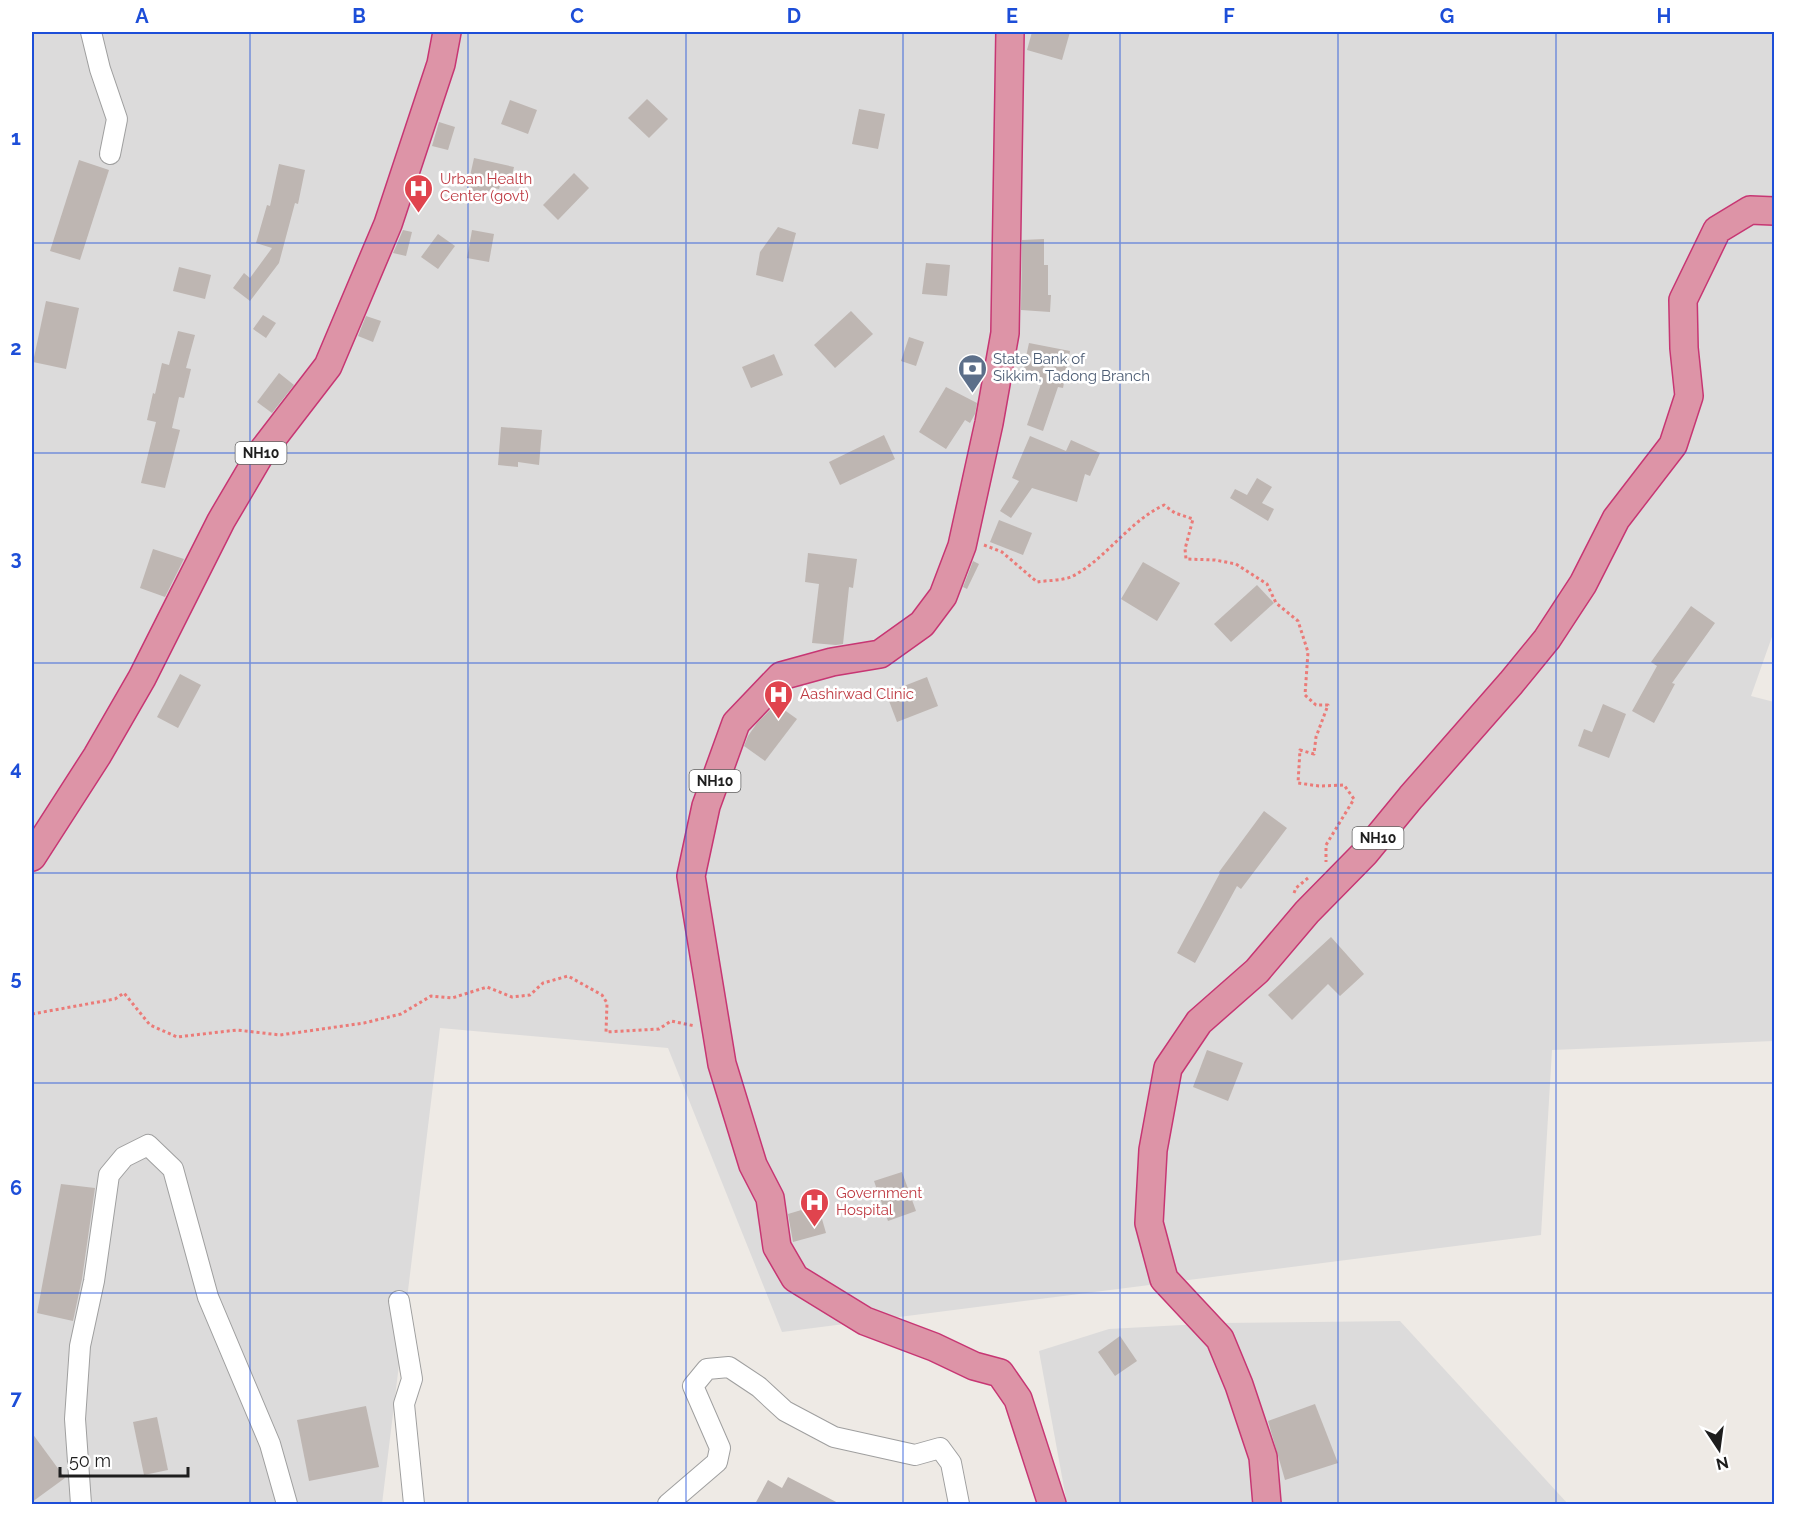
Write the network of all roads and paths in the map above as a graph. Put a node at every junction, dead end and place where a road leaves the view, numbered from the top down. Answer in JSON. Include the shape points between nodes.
{"nodes":[{"id":1,"x":91,"y":32,"type":"edge"},
{"id":2,"x":447,"y":32,"type":"edge"},
{"id":3,"x":1010,"y":32,"type":"edge"},
{"id":4,"x":110,"y":154,"type":"dead end"},
{"id":5,"x":1774,"y":211,"type":"edge"},
{"id":6,"x":962,"y":546,"type":"junction"},
{"id":7,"x":32,"y":857,"type":"edge"},
{"id":8,"x":1326,"y":863,"type":"dead end"},
{"id":9,"x":1311,"y":875,"type":"dead end"},
{"id":10,"x":1293,"y":897,"type":"dead end"},
{"id":11,"x":714,"y":1010,"type":"junction"},
{"id":12,"x":32,"y":1014,"type":"edge"},
{"id":13,"x":399,"y":1301,"type":"dead end"},
{"id":14,"x":81,"y":1504,"type":"edge"},
{"id":15,"x":287,"y":1504,"type":"edge"},
{"id":16,"x":414,"y":1504,"type":"edge"},
{"id":17,"x":668,"y":1504,"type":"edge"},
{"id":18,"x":959,"y":1504,"type":"edge"},
{"id":19,"x":1052,"y":1504,"type":"edge"},
{"id":20,"x":1267,"y":1504,"type":"edge"}],
"edges":[{"from":1,"to":4,"type":"street","via":[[117,119]]},
{"from":2,"to":7,"type":"highway","number":"NH10","via":[[441,64],[388,224],[328,366],[261,453],[221,521],[142,678]]},
{"from":3,"to":6,"type":"highway","number":"NH10","via":[[1005,333]]},
{"from":5,"to":20,"type":"highway","number":"NH10","via":[[1750,210],[1717,230],[1683,300],[1689,396],[1673,445],[1616,519],[1547,639],[1365,853],[1257,971],[1199,1022],[1168,1068],[1153,1150],[1149,1223],[1164,1280],[1220,1339],[1239,1384],[1263,1457]]},
{"from":6,"to":8,"type":"path","via":[[981,544],[1002,552],[1037,582],[1071,577],[1149,512],[1164,505],[1193,519],[1186,559],[1236,564],[1267,584],[1276,603],[1298,621],[1308,652],[1305,695],[1316,705],[1328,705],[1314,754],[1300,750],[1298,783],[1344,785],[1354,799],[1326,845]]},
{"from":6,"to":11,"type":"highway","number":"NH10","via":[[943,596],[922,624],[880,654],[781,676],[736,723],[706,806],[691,876]]},
{"from":9,"to":10,"type":"path","via":[[1296,888]]},
{"from":11,"to":12,"type":"path","via":[[698,1027],[671,1021],[659,1029],[606,1032],[607,1003],[602,995],[568,976],[543,983],[530,995],[512,997],[487,987],[452,998],[431,996],[401,1014],[364,1023],[280,1035],[237,1030],[177,1037],[150,1025],[124,993],[115,999]]},
{"from":11,"to":19,"type":"highway","number":"NH10","via":[[722,1064],[753,1165],[770,1198],[777,1247],[795,1278],[865,1321],[999,1373],[1018,1399]]},
{"from":13,"to":16,"type":"street","via":[[412,1379],[404,1404]]},
{"from":14,"to":15,"type":"street","via":[[75,1419],[80,1346],[94,1281],[108,1175],[124,1157],[148,1145],[173,1169],[208,1297],[270,1444]]},
{"from":17,"to":18,"type":"street","via":[[717,1462],[720,1448],[693,1386],[707,1369],[729,1367],[785,1411],[834,1437],[915,1455],[940,1448],[951,1463]]}]}
